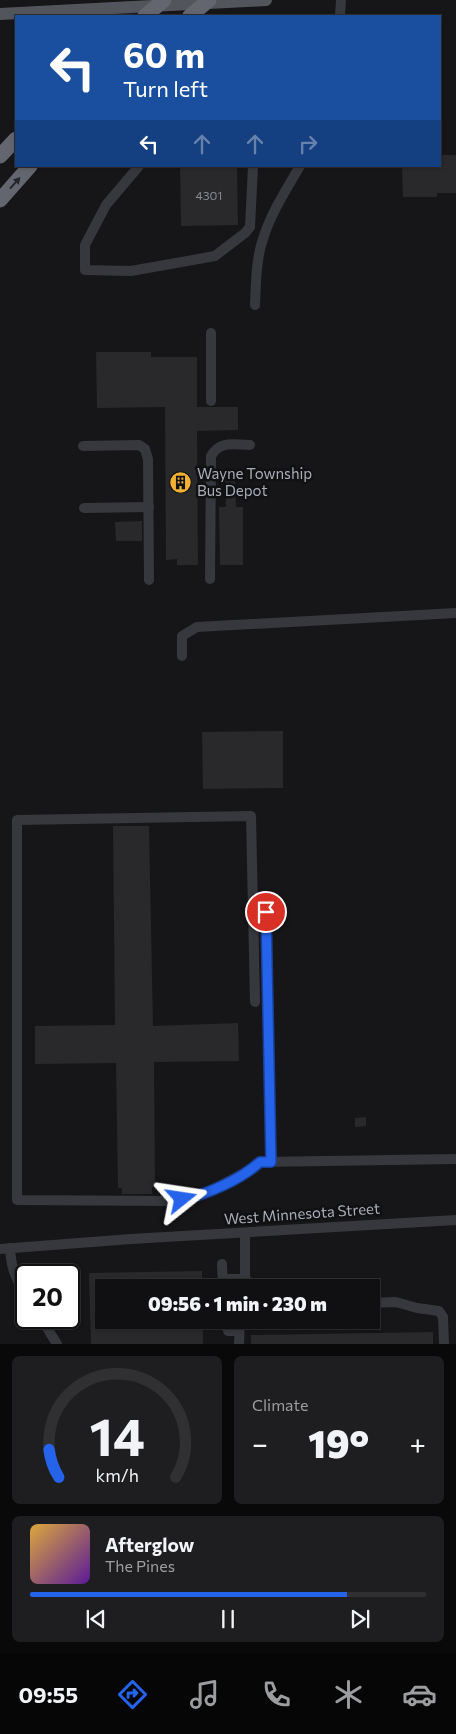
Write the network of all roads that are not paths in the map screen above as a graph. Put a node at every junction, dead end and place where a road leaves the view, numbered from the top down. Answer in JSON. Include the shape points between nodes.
{"nodes":[{"id":1,"x":164,"y":0,"type":"edge"},
{"id":2,"x":209,"y":0,"type":"edge"},
{"id":3,"x":266,"y":0,"type":"edge"},
{"id":4,"x":341,"y":0,"type":"edge"},
{"id":5,"x":0,"y":14,"type":"edge"},
{"id":6,"x":146,"y":15,"type":"edge"},
{"id":7,"x":191,"y":15,"type":"edge"},
{"id":8,"x":340,"y":15,"type":"edge"},
{"id":9,"x":15,"y":140,"type":"edge"},
{"id":10,"x":0,"y":156,"type":"edge"},
{"id":11,"x":29,"y":167,"type":"edge"},
{"id":12,"x":138,"y":167,"type":"edge"},
{"id":13,"x":254,"y":167,"type":"edge"},
{"id":14,"x":299,"y":167,"type":"edge"},
{"id":15,"x":0,"y":200,"type":"edge"},
{"id":16,"x":250,"y":227,"type":"junction"},
{"id":17,"x":264,"y":235,"type":"junction"},
{"id":18,"x":255,"y":305,"type":"dead end"},
{"id":19,"x":211,"y":333,"type":"dead end"},
{"id":20,"x":211,"y":401,"type":"dead end"},
{"id":21,"x":250,"y":444,"type":"dead end"},
{"id":22,"x":83,"y":446,"type":"dead end"},
{"id":23,"x":149,"y":507,"type":"junction"},
{"id":24,"x":84,"y":508,"type":"dead end"},
{"id":25,"x":210,"y":579,"type":"dead end"},
{"id":26,"x":149,"y":580,"type":"dead end"},
{"id":27,"x":456,"y":612,"type":"edge"},
{"id":28,"x":182,"y":656,"type":"dead end"},
{"id":29,"x":266,"y":912,"type":"dead end"},
{"id":30,"x":255,"y":1002,"type":"dead end"},
{"id":31,"x":456,"y":1159,"type":"edge"},
{"id":32,"x":271,"y":1162,"type":"junction"},
{"id":33,"x":456,"y":1220,"type":"edge"},
{"id":34,"x":245,"y":1232,"type":"junction"},
{"id":35,"x":5,"y":1248,"type":"edge"},
{"id":36,"x":222,"y":1264,"type":"dead end"},
{"id":37,"x":15,"y":1275,"type":"edge"},
{"id":38,"x":223,"y":1279,"type":"edge"},
{"id":39,"x":245,"y":1279,"type":"edge"},
{"id":40,"x":380,"y":1303,"type":"edge"},
{"id":41,"x":47,"y":1329,"type":"edge"},
{"id":42,"x":227,"y":1329,"type":"edge"},
{"id":43,"x":239,"y":1331,"type":"joint"},
{"id":44,"x":57,"y":1344,"type":"edge"},
{"id":45,"x":239,"y":1344,"type":"edge"},
{"id":46,"x":444,"y":1344,"type":"edge"}],
"edges":[{"from":1,"to":6,"type":"highway"},
{"from":2,"to":7,"type":"highway"},
{"from":3,"to":5,"type":"main road"},
{"from":4,"to":8,"type":"street"},
{"from":9,"to":10,"type":"highway"},
{"from":15,"to":11,"type":"highway","one_way":true},
{"from":12,"to":16,"type":"street","via":[[106,205],[84,245],[85,270],[131,271],[215,256]]},
{"from":13,"to":16,"type":"street"},
{"from":14,"to":17,"type":"street"},
{"from":16,"to":17,"type":"street"},
{"from":17,"to":18,"type":"street"},
{"from":19,"to":20,"type":"street"},
{"from":21,"to":25,"type":"street","via":[[221,445],[211,456]]},
{"from":22,"to":23,"type":"street","via":[[139,445],[145,449]]},
{"from":23,"to":24,"type":"street"},
{"from":23,"to":26,"type":"street"},
{"from":27,"to":28,"type":"street","via":[[197,627],[182,636]]},
{"from":29,"to":32,"type":"street"},
{"from":30,"to":32,"type":"street","via":[[251,816],[17,820],[17,1200],[169,1201],[195,1197],[260,1162]]},
{"from":31,"to":32,"type":"street"},
{"from":33,"to":34,"type":"street","name":"West Minnesota Street"},
{"from":34,"to":35,"type":"street","name":"West Minnesota Street"},
{"from":34,"to":39,"type":"street"},
{"from":35,"to":37,"type":"street"},
{"from":36,"to":38,"type":"street"},
{"from":40,"to":46,"type":"street","via":[[396,1302],[440,1310]]},
{"from":41,"to":44,"type":"street"},
{"from":42,"to":43,"type":"street"},
{"from":43,"to":45,"type":"street"}]}
